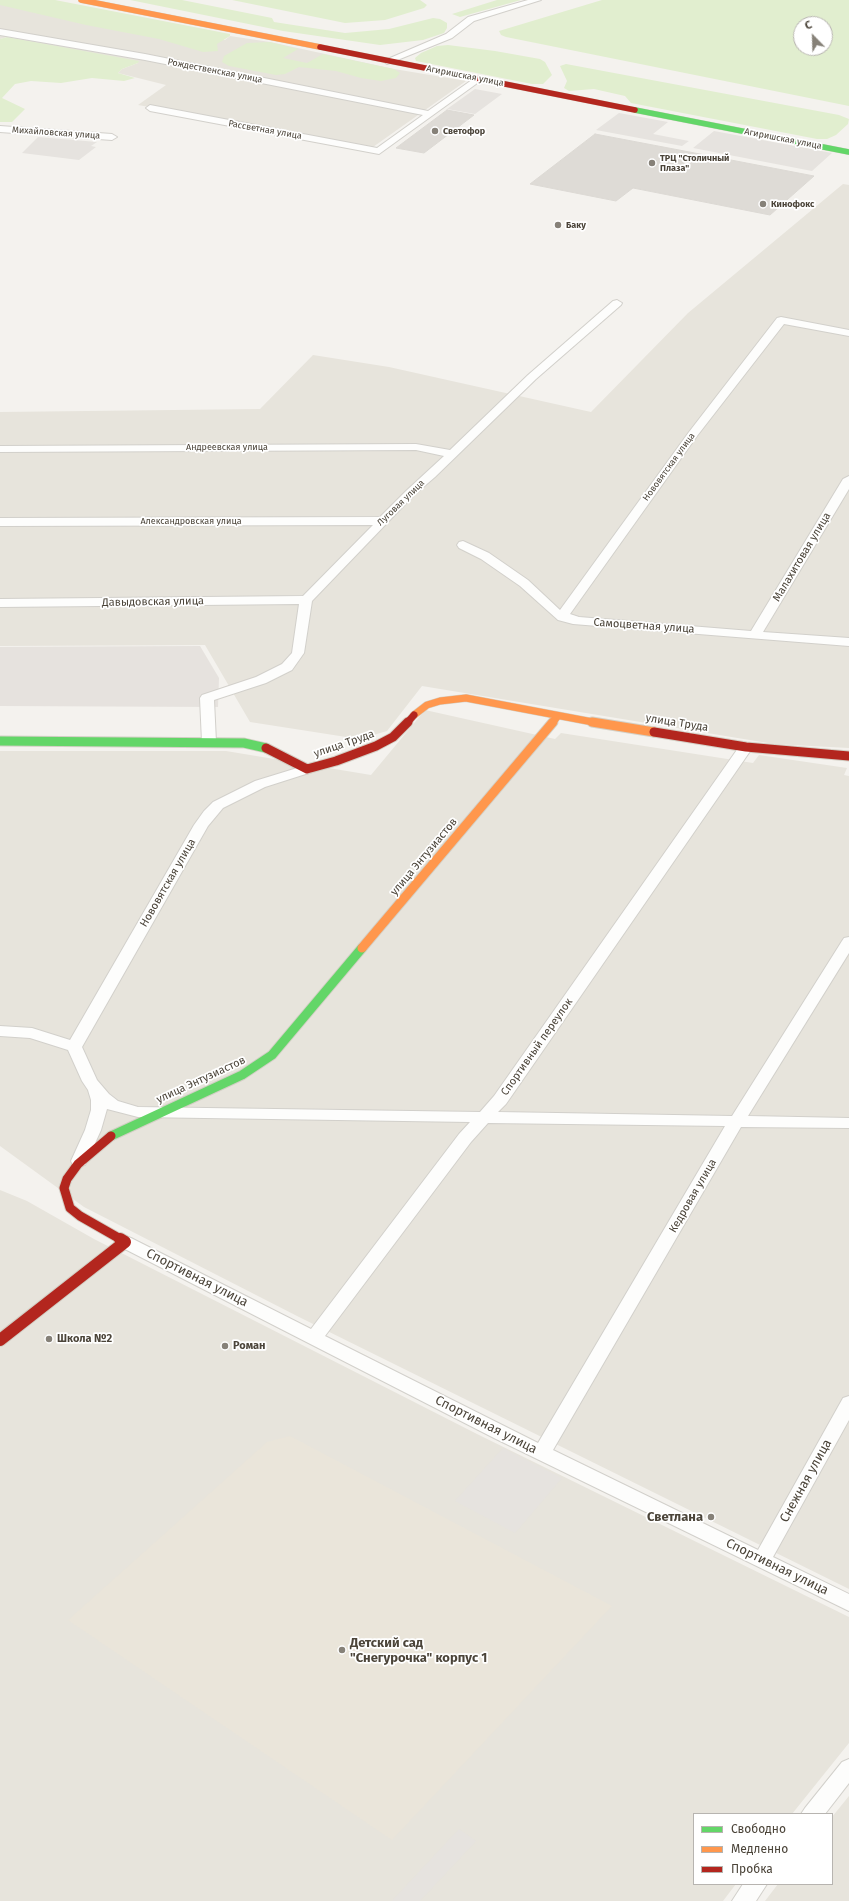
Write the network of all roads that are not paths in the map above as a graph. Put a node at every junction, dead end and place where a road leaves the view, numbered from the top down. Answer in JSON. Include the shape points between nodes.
{"nodes":[{"id":1,"x":81,"y":0,"type":"edge"},
{"id":2,"x":537,"y":0,"type":"edge"},
{"id":3,"x":0,"y":32,"type":"edge"},
{"id":4,"x":387,"y":61,"type":"junction"},
{"id":5,"x":479,"y":79,"type":"junction"},
{"id":6,"x":150,"y":108,"type":"dead end"},
{"id":7,"x":430,"y":114,"type":"junction"},
{"id":8,"x":0,"y":129,"type":"edge"},
{"id":9,"x":112,"y":138,"type":"dead end"},
{"id":10,"x":849,"y":152,"type":"edge"},
{"id":11,"x":617,"y":303,"type":"dead end"},
{"id":12,"x":849,"y":333,"type":"edge"},
{"id":13,"x":0,"y":449,"type":"edge"},
{"id":14,"x":453,"y":454,"type":"junction"},
{"id":15,"x":849,"y":479,"type":"edge"},
{"id":16,"x":382,"y":521,"type":"junction"},
{"id":17,"x":0,"y":522,"type":"edge"},
{"id":18,"x":463,"y":545,"type":"dead end"},
{"id":19,"x":306,"y":600,"type":"junction"},
{"id":20,"x":0,"y":603,"type":"edge"},
{"id":21,"x":562,"y":617,"type":"junction"},
{"id":22,"x":755,"y":635,"type":"junction"},
{"id":23,"x":849,"y":642,"type":"edge"},
{"id":24,"x":558,"y":716,"type":"junction"},
{"id":25,"x":0,"y":742,"type":"edge"},
{"id":26,"x":209,"y":742,"type":"junction"},
{"id":27,"x":746,"y":747,"type":"junction"},
{"id":28,"x":849,"y":756,"type":"edge"},
{"id":29,"x":307,"y":769,"type":"junction"},
{"id":30,"x":849,"y":941,"type":"edge"},
{"id":31,"x":0,"y":1031,"type":"edge"},
{"id":32,"x":74,"y":1047,"type":"junction"},
{"id":33,"x":96,"y":1090,"type":"junction"},
{"id":34,"x":159,"y":1113,"type":"junction"},
{"id":35,"x":483,"y":1118,"type":"junction"},
{"id":36,"x":736,"y":1122,"type":"junction"},
{"id":37,"x":849,"y":1123,"type":"edge"},
{"id":38,"x":78,"y":1164,"type":"junction"},
{"id":39,"x":125,"y":1242,"type":"junction"},
{"id":40,"x":314,"y":1337,"type":"junction"},
{"id":41,"x":0,"y":1340,"type":"edge"},
{"id":42,"x":849,"y":1403,"type":"edge"},
{"id":43,"x":542,"y":1453,"type":"junction"},
{"id":44,"x":762,"y":1560,"type":"junction"},
{"id":45,"x":849,"y":1603,"type":"edge"},
{"id":46,"x":849,"y":1768,"type":"edge"},
{"id":47,"x":813,"y":1813,"type":"edge"},
{"id":48,"x":755,"y":1885,"type":"edge"},
{"id":49,"x":743,"y":1901,"type":"edge"}],
"edges":[{"from":1,"to":4,"type":"street","name":"Агиришская улица"},
{"from":2,"to":4,"type":"street","via":[[471,20],[449,36]]},
{"from":3,"to":7,"type":"street","name":"Рождественская улица","via":[[153,58]]},
{"from":4,"to":5,"type":"street","name":"Агиришская улица"},
{"from":5,"to":7,"type":"street"},
{"from":5,"to":10,"type":"street","name":"Агиришская улица"},
{"from":6,"to":7,"type":"street","name":"Рассветная улица","via":[[379,151]]},
{"from":8,"to":9,"type":"street","name":"Михайловская улица"},
{"from":11,"to":14,"type":"street","name":"Луговая улица","via":[[532,377]]},
{"from":12,"to":21,"type":"street","name":"Нововятская улица","via":[[781,320],[693,434]]},
{"from":13,"to":14,"type":"street","name":"Андреевская улица","via":[[416,447]]},
{"from":14,"to":16,"type":"street","name":"Луговая улица"},
{"from":15,"to":22,"type":"street","name":"Малахитовая улица"},
{"from":16,"to":17,"type":"street","name":"Александровская улица"},
{"from":16,"to":19,"type":"street","name":"Луговая улица"},
{"from":18,"to":21,"type":"street","name":"Самоцветная улица","via":[[485,556],[519,579]]},
{"from":19,"to":20,"type":"street","name":"Давыдовская улица"},
{"from":19,"to":26,"type":"street","via":[[298,653],[288,667],[261,680],[207,698]]},
{"from":21,"to":22,"type":"street","name":"Самоцветная улица","via":[[603,624]]},
{"from":22,"to":23,"type":"street","name":"Самоцветная улица"},
{"from":24,"to":27,"type":"street","name":"улица Труда"},
{"from":24,"to":29,"type":"street","name":"улица Труда","via":[[485,700],[466,698],[440,701],[416,713],[393,737],[376,746]]},
{"from":24,"to":34,"type":"street","name":"улица Энтузиастов","via":[[272,1055],[242,1075]]},
{"from":25,"to":26,"type":"street","name":"улица Труда"},
{"from":26,"to":29,"type":"street","name":"улица Труда","via":[[257,746]]},
{"from":27,"to":28,"type":"street","name":"улица Труда"},
{"from":27,"to":35,"type":"street","name":"Спортивный переулок","via":[[500,1100]]},
{"from":29,"to":32,"type":"street","name":"Нововятская улица","via":[[260,784],[218,806],[209,814]]},
{"from":30,"to":36,"type":"street","name":"Кедровая улица"},
{"from":31,"to":32,"type":"street","via":[[32,1033]]},
{"from":32,"to":33,"type":"street"},
{"from":33,"to":34,"type":"street","via":[[112,1104],[126,1110]]},
{"from":33,"to":38,"type":"street","via":[[99,1110]]},
{"from":34,"to":35,"type":"street"},
{"from":34,"to":38,"type":"street","name":"улица Энтузиастов","via":[[108,1138]]},
{"from":35,"to":36,"type":"street"},
{"from":35,"to":40,"type":"street","name":"Спортивный переулок","via":[[465,1138]]},
{"from":36,"to":37,"type":"street"},
{"from":36,"to":43,"type":"street","name":"Кедровая улица"},
{"from":38,"to":39,"type":"street","name":"улица Энтузиастов","via":[[64,1188],[70,1208]]},
{"from":39,"to":40,"type":"street","name":"Спортивная улица"},
{"from":39,"to":41,"type":"street"},
{"from":40,"to":43,"type":"street","name":"Спортивная улица"},
{"from":42,"to":44,"type":"street","name":"Снежная улица"},
{"from":43,"to":44,"type":"street","name":"Спортивная улица"},
{"from":44,"to":45,"type":"street","name":"Спортивная улица"},
{"from":46,"to":47,"type":"street"},
{"from":48,"to":49,"type":"street"}]}
